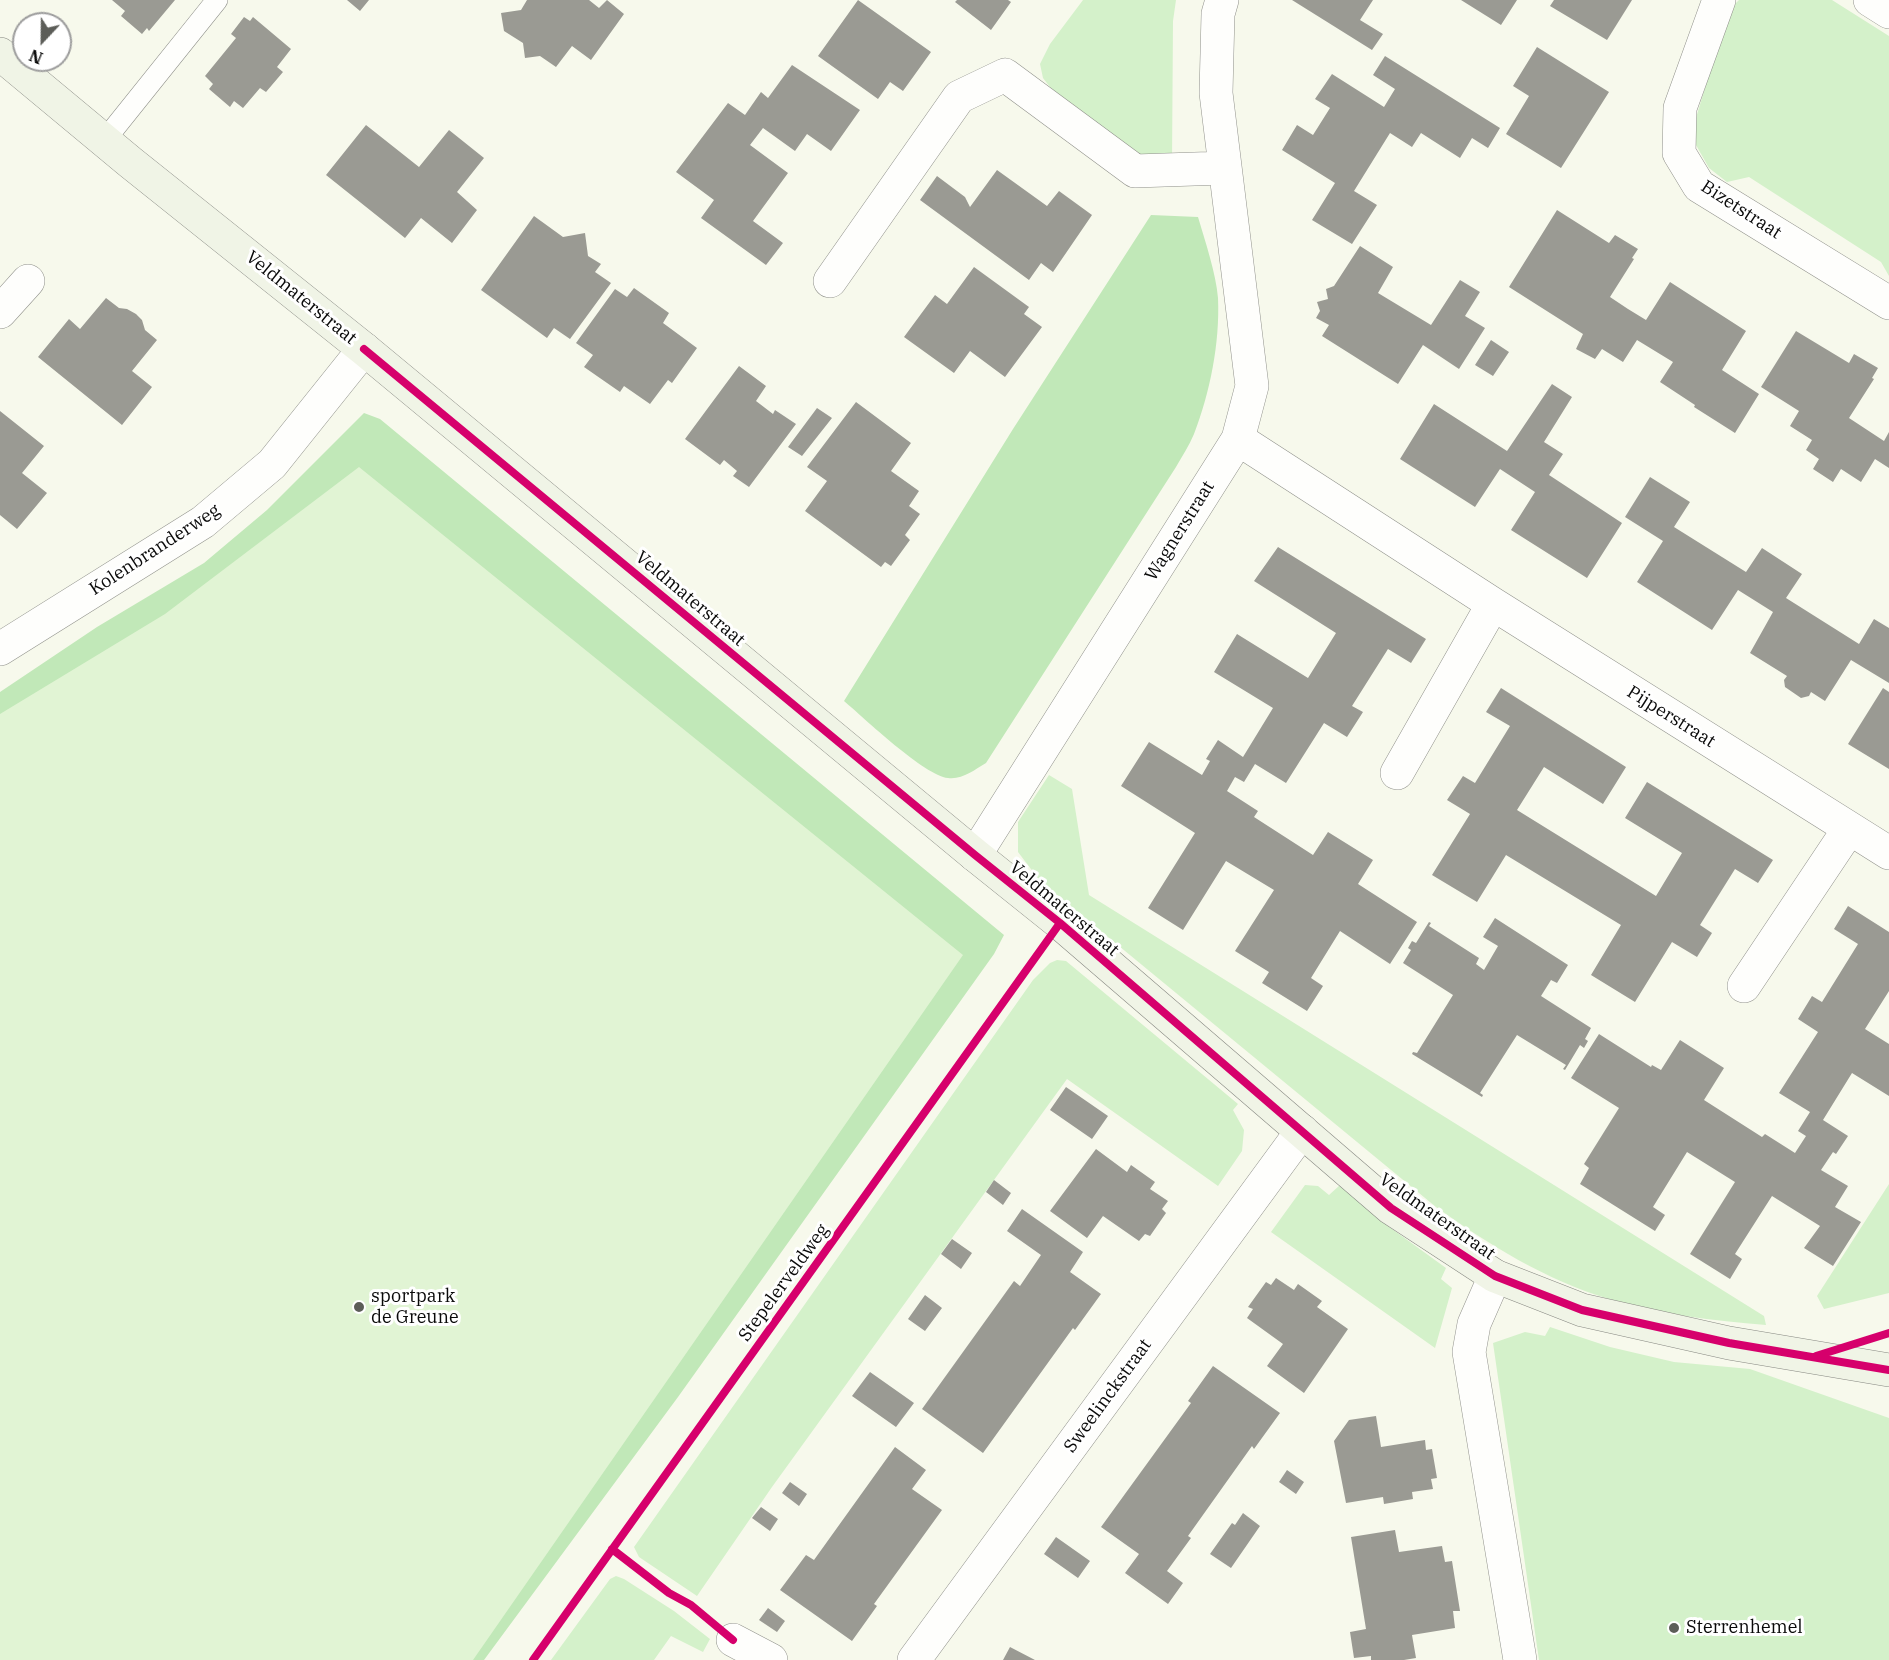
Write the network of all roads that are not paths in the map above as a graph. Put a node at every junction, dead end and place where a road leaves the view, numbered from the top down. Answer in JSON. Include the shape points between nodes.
{"nodes":[{"id":1,"x":218,"y":0,"type":"edge"},
{"id":2,"x":1222,"y":0,"type":"edge"},
{"id":3,"x":1719,"y":0,"type":"edge"},
{"id":4,"x":1870,"y":0,"type":"edge"},
{"id":5,"x":1889,"y":12,"type":"edge"},
{"id":6,"x":0,"y":54,"type":"edge"},
{"id":7,"x":104,"y":141,"type":"junction"},
{"id":8,"x":1224,"y":168,"type":"junction"},
{"id":9,"x":28,"y":281,"type":"dead end"},
{"id":10,"x":830,"y":281,"type":"dead end"},
{"id":11,"x":1889,"y":303,"type":"edge"},
{"id":12,"x":0,"y":312,"type":"edge"},
{"id":13,"x":364,"y":349,"type":"junction"},
{"id":14,"x":1238,"y":439,"type":"junction"},
{"id":15,"x":1493,"y":604,"type":"junction"},
{"id":16,"x":0,"y":649,"type":"edge"},
{"id":17,"x":1397,"y":773,"type":"dead end"},
{"id":18,"x":1849,"y":829,"type":"junction"},
{"id":19,"x":1889,"y":853,"type":"edge"},
{"id":20,"x":975,"y":855,"type":"junction"},
{"id":21,"x":1744,"y":986,"type":"dead end"},
{"id":22,"x":1302,"y":1131,"type":"junction"},
{"id":23,"x":1495,"y":1276,"type":"junction"},
{"id":24,"x":1889,"y":1370,"type":"edge"},
{"id":25,"x":733,"y":1640,"type":"dead end"},
{"id":26,"x":771,"y":1660,"type":"edge"},
{"id":27,"x":914,"y":1660,"type":"edge"},
{"id":28,"x":1521,"y":1660,"type":"edge"}],
"edges":[{"from":1,"to":7,"type":"lane"},
{"from":2,"to":8,"type":"street","name":"Wagnerstraat","via":[[1218,15],[1216,93]]},
{"from":3,"to":11,"type":"street","name":"Bizetstraat","via":[[1680,108],[1679,153],[1699,186]]},
{"from":4,"to":5,"type":"street"},
{"from":6,"to":7,"type":"street","name":"Veldmaterstraat"},
{"from":7,"to":13,"type":"street","name":"Veldmaterstraat"},
{"from":8,"to":10,"type":"street","via":[[1135,171],[1005,75],[959,97]]},
{"from":8,"to":14,"type":"street","name":"Wagnerstraat","via":[[1252,386]]},
{"from":9,"to":12,"type":"street"},
{"from":13,"to":16,"type":"street","name":"Kolenbranderweg","via":[[272,464],[203,522]]},
{"from":13,"to":20,"type":"street","name":"Veldmaterstraat"},
{"from":14,"to":15,"type":"street","name":"Pijperstraat"},
{"from":14,"to":20,"type":"street","name":"Wagnerstraat"},
{"from":15,"to":17,"type":"street"},
{"from":15,"to":18,"type":"street","name":"Pijperstraat"},
{"from":18,"to":19,"type":"street","name":"Pijperstraat"},
{"from":18,"to":21,"type":"street"},
{"from":20,"to":22,"type":"street","name":"Veldmaterstraat"},
{"from":22,"to":23,"type":"street","name":"Veldmaterstraat","via":[[1391,1208]]},
{"from":22,"to":27,"type":"street","name":"Sweelinckstraat"},
{"from":23,"to":24,"type":"street","name":"Veldmaterstraat","via":[[1582,1310],[1729,1343]]},
{"from":23,"to":28,"type":"street","via":[[1474,1324],[1469,1352]]},
{"from":25,"to":26,"type":"street"}]}
